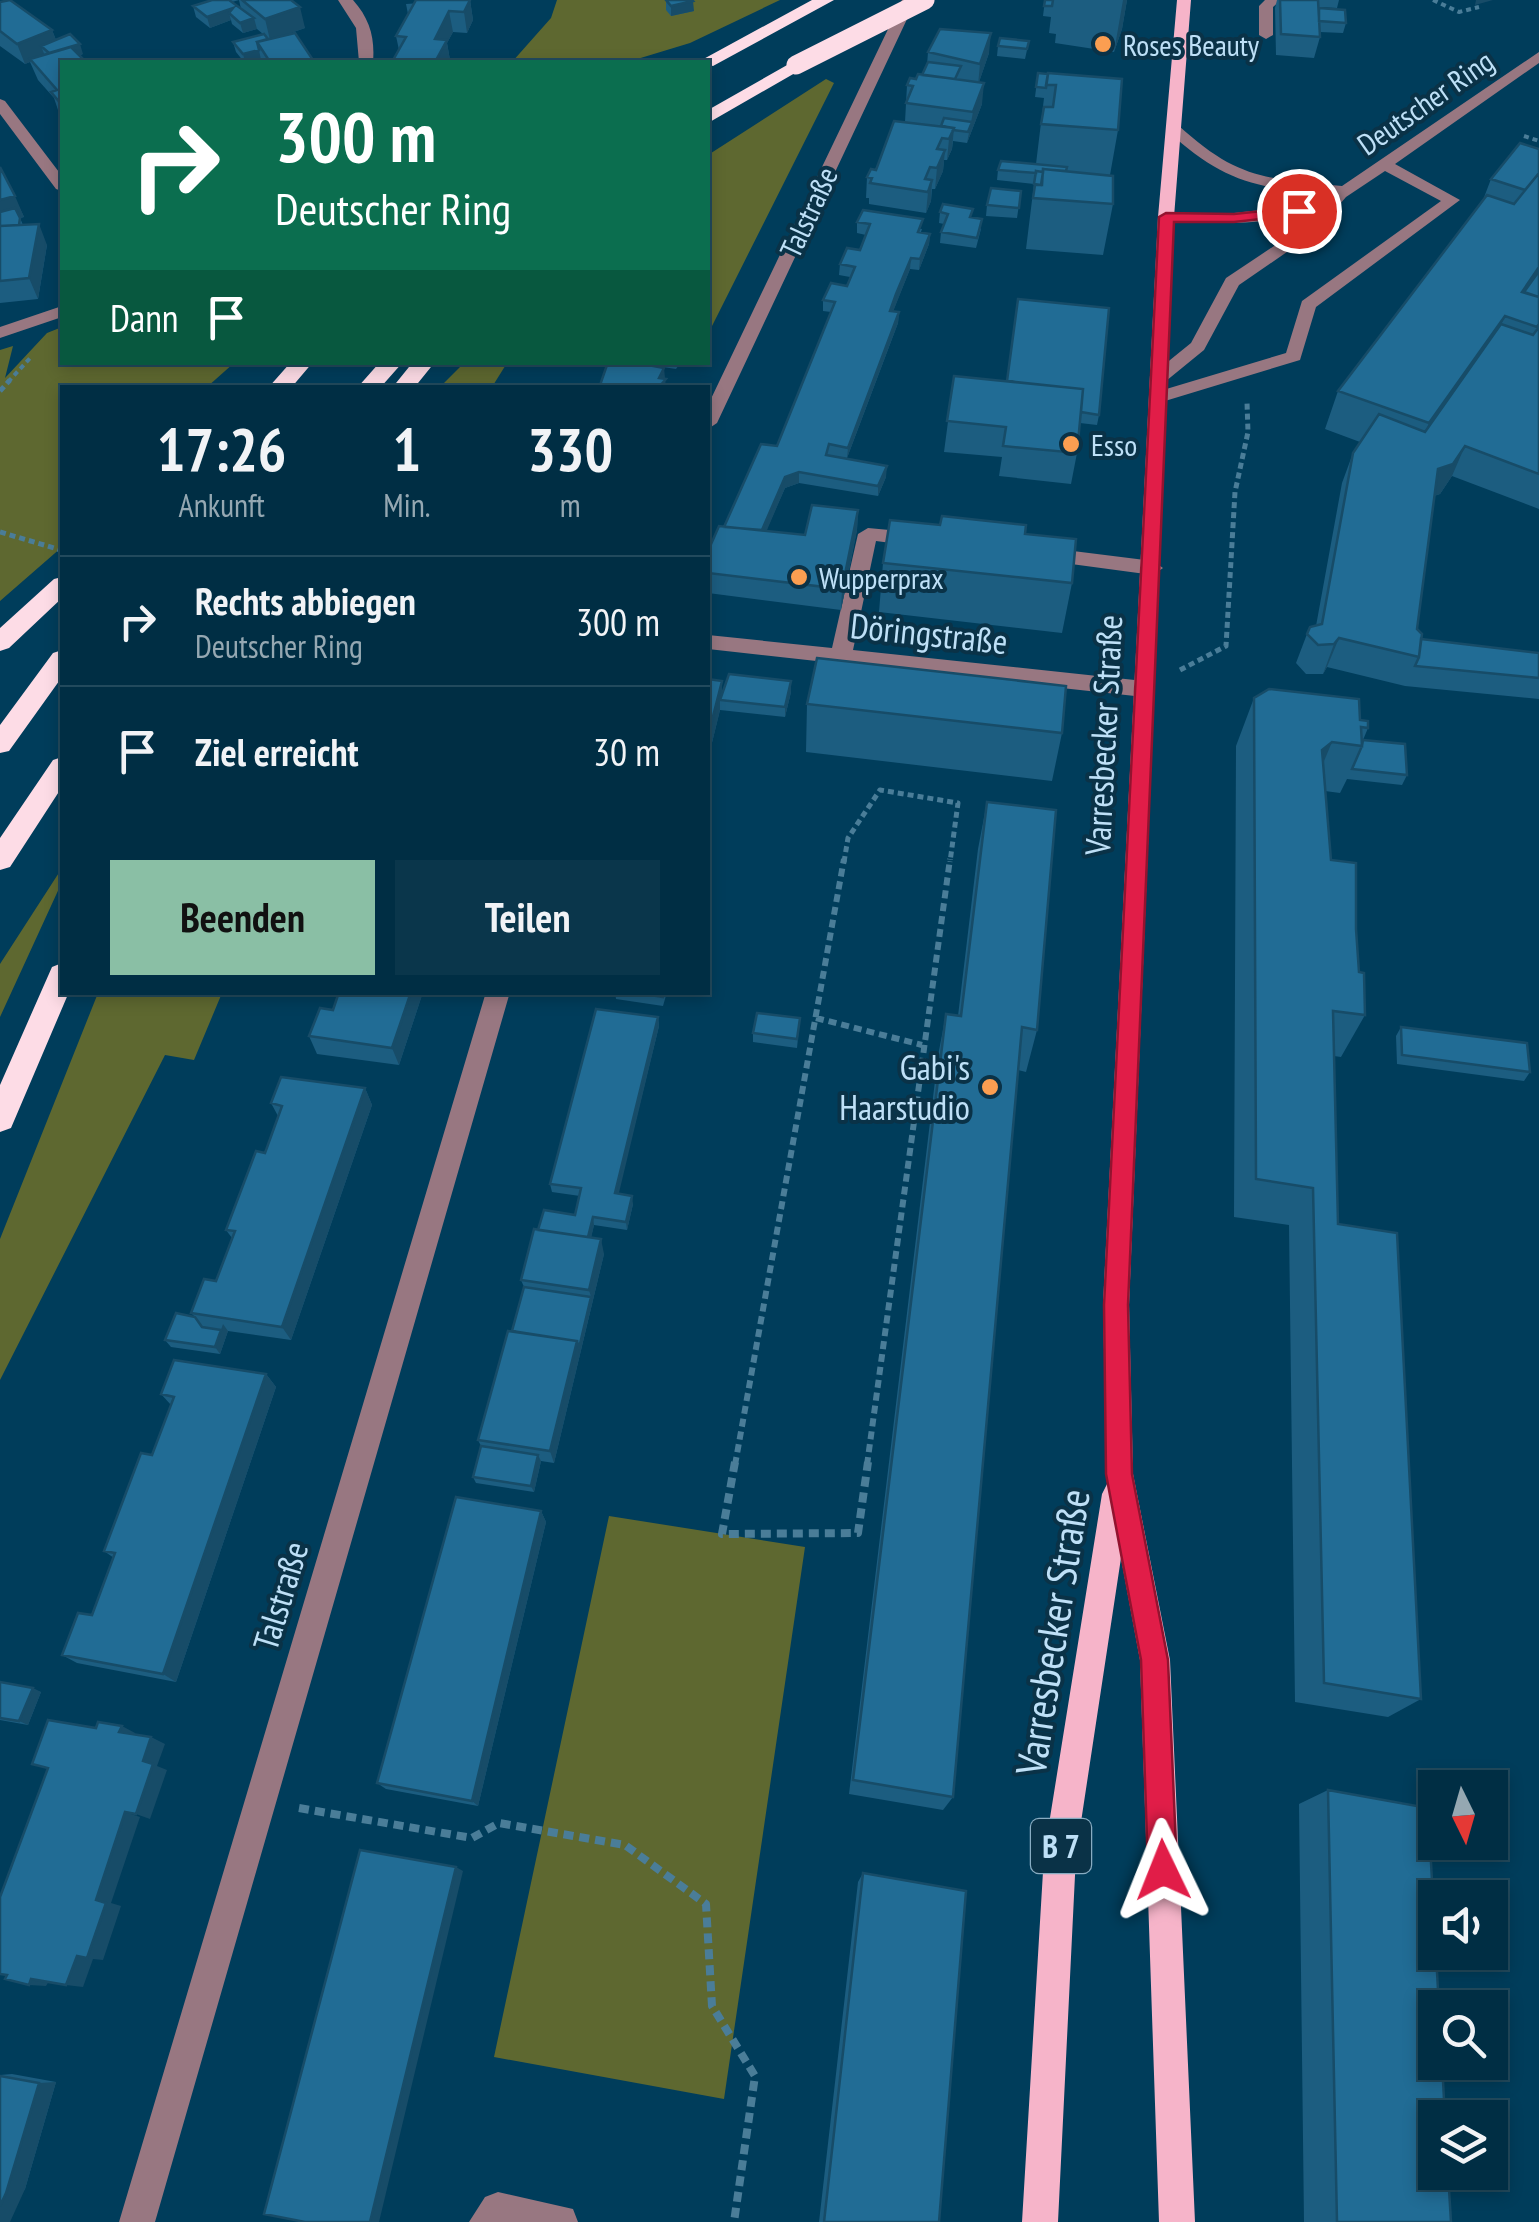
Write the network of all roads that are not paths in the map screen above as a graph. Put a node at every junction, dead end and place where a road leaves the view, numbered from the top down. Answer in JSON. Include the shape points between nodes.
{"nodes":[{"id":1,"x":825,"y":0,"type":"edge"},
{"id":2,"x":909,"y":0,"type":"edge"},
{"id":3,"x":925,"y":0,"type":"edge"},
{"id":4,"x":1184,"y":0,"type":"edge"},
{"id":5,"x":1274,"y":0,"type":"edge"},
{"id":6,"x":352,"y":2,"type":"edge"},
{"id":7,"x":1266,"y":35,"type":"dead end"},
{"id":8,"x":1539,"y":56,"type":"edge"},
{"id":9,"x":366,"y":60,"type":"edge"},
{"id":10,"x":710,"y":60,"type":"edge"},
{"id":11,"x":0,"y":104,"type":"edge"},
{"id":12,"x":710,"y":117,"type":"edge"},
{"id":13,"x":1173,"y":128,"type":"junction"},
{"id":14,"x":1382,"y":163,"type":"junction"},
{"id":15,"x":60,"y":183,"type":"edge"},
{"id":16,"x":1346,"y":192,"type":"junction"},
{"id":17,"x":1166,"y":217,"type":"junction"},
{"id":18,"x":60,"y":312,"type":"edge"},
{"id":19,"x":0,"y":333,"type":"edge"},
{"id":20,"x":301,"y":365,"type":"edge"},
{"id":21,"x":390,"y":365,"type":"edge"},
{"id":22,"x":422,"y":365,"type":"edge"},
{"id":23,"x":1160,"y":376,"type":"junction"},
{"id":24,"x":281,"y":385,"type":"edge"},
{"id":25,"x":370,"y":385,"type":"edge"},
{"id":26,"x":405,"y":385,"type":"edge"},
{"id":27,"x":1160,"y":397,"type":"junction"},
{"id":28,"x":710,"y":419,"type":"edge"},
{"id":29,"x":944,"y":543,"type":"edge"},
{"id":30,"x":1020,"y":552,"type":"edge"},
{"id":31,"x":1153,"y":568,"type":"junction"},
{"id":32,"x":60,"y":587,"type":"edge"},
{"id":33,"x":0,"y":642,"type":"edge"},
{"id":34,"x":710,"y":642,"type":"edge"},
{"id":35,"x":841,"y":656,"type":"junction"},
{"id":36,"x":60,"y":663,"type":"edge"},
{"id":37,"x":1144,"y":689,"type":"junction"},
{"id":38,"x":0,"y":744,"type":"edge"},
{"id":39,"x":60,"y":770,"type":"edge"},
{"id":40,"x":0,"y":860,"type":"edge"},
{"id":41,"x":60,"y":980,"type":"edge"},
{"id":42,"x":497,"y":995,"type":"edge"},
{"id":43,"x":0,"y":1119,"type":"edge"},
{"id":44,"x":1119,"y":1474,"type":"junction"},
{"id":45,"x":137,"y":2222,"type":"edge"},
{"id":46,"x":486,"y":2222,"type":"edge"},
{"id":47,"x":560,"y":2222,"type":"edge"},
{"id":48,"x":1040,"y":2222,"type":"edge"},
{"id":49,"x":1177,"y":2222,"type":"edge"}],
"edges":[{"from":1,"to":10,"type":"highway"},
{"from":2,"to":28,"type":"street","name":"Talstraße"},
{"from":3,"to":12,"type":"highway","bridge":true},
{"from":4,"to":13,"type":"main road","name":"Varresbecker Straße","number":"B 7"},
{"from":5,"to":7,"type":"street","via":[[1266,6]]},
{"from":6,"to":9,"type":"street","via":[[367,36]]},
{"from":8,"to":14,"type":"street","name":"Deutscher Ring"},
{"from":11,"to":15,"type":"street"},
{"from":13,"to":16,"type":"street","via":[[1227,174]]},
{"from":13,"to":17,"type":"main road","name":"Varresbecker Straße","number":"B 7"},
{"from":14,"to":16,"type":"street","name":"Deutscher Ring"},
{"from":14,"to":27,"type":"street","via":[[1452,200],[1308,304],[1294,356]]},
{"from":16,"to":17,"type":"street","name":"Deutscher Ring","via":[[1299,211]]},
{"from":16,"to":23,"type":"street","via":[[1310,228],[1232,282],[1198,346]]},
{"from":17,"to":23,"type":"main road","name":"Varresbecker Straße","number":"B 7"},
{"from":18,"to":19,"type":"street"},
{"from":20,"to":24,"type":"highway"},
{"from":21,"to":25,"type":"highway"},
{"from":22,"to":26,"type":"highway"},
{"from":23,"to":27,"type":"main road","name":"Varresbecker Straße","number":"B 7"},
{"from":27,"to":31,"type":"main road","name":"Varresbecker Straße","number":"B 7"},
{"from":29,"to":35,"type":"street","via":[[868,534]]},
{"from":30,"to":31,"type":"street"},
{"from":31,"to":37,"type":"main road","name":"Varresbecker Straße","number":"B 7"},
{"from":32,"to":33,"type":"highway"},
{"from":34,"to":35,"type":"street","name":"Döringstraße"},
{"from":35,"to":37,"type":"street","name":"Döringstraße"},
{"from":36,"to":38,"type":"highway"},
{"from":37,"to":44,"type":"main road","name":"Varresbecker Straße","number":"B 7","via":[[1116,1305]]},
{"from":39,"to":40,"type":"highway"},
{"from":41,"to":43,"type":"highway"},
{"from":42,"to":45,"type":"street","name":"Talstraße"},
{"from":44,"to":48,"type":"main road","name":"Varresbecker Straße","number":"B 7","via":[[1060,1855]]},
{"from":44,"to":49,"type":"main road","name":"Varresbecker Straße","number":"B 7","via":[[1154,1660]]},
{"from":46,"to":47,"type":"street","via":[[498,2210]]}]}
